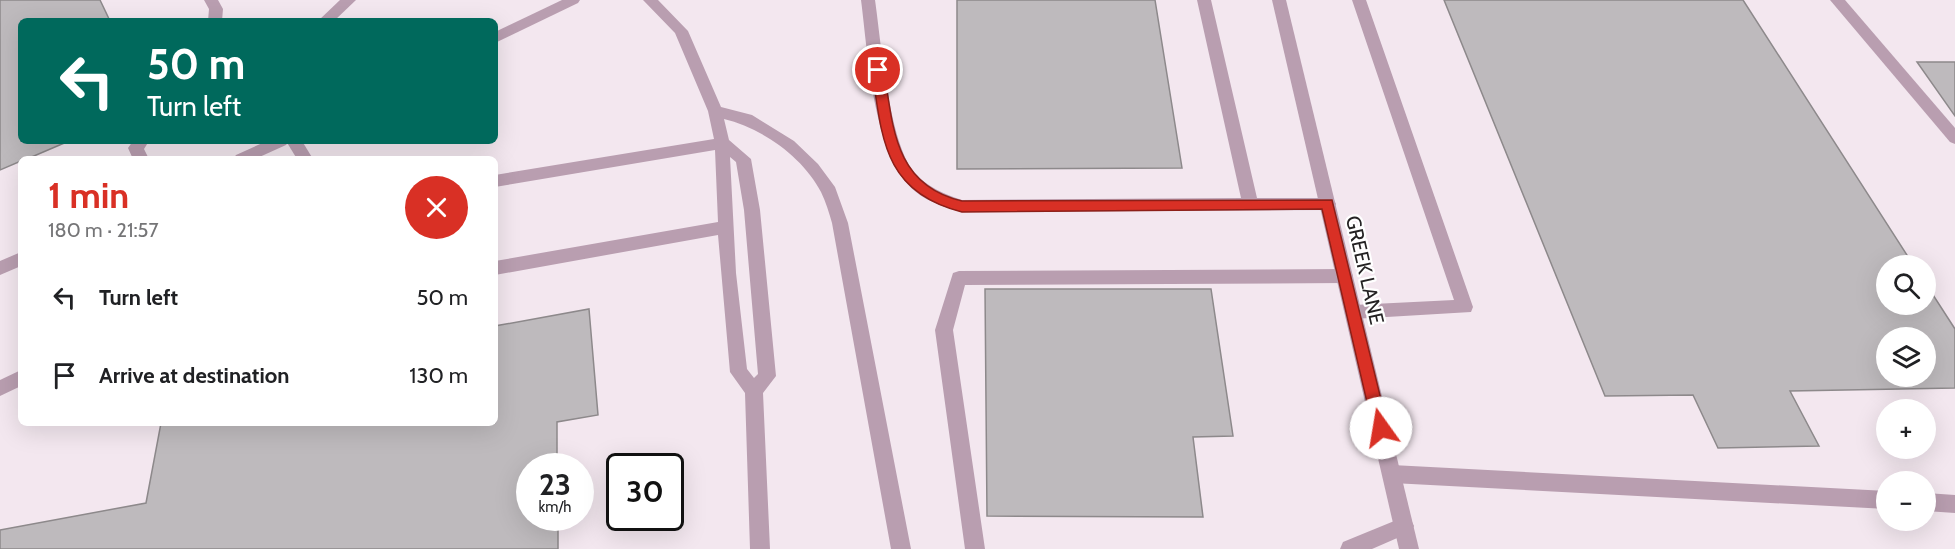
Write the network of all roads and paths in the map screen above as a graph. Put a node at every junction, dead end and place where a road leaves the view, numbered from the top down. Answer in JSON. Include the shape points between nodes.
{"nodes":[{"id":1,"x":211,"y":0,"type":"edge"},
{"id":2,"x":349,"y":0,"type":"edge"},
{"id":3,"x":573,"y":0,"type":"edge"},
{"id":4,"x":650,"y":0,"type":"edge"},
{"id":5,"x":868,"y":0,"type":"edge"},
{"id":6,"x":1204,"y":0,"type":"edge"},
{"id":7,"x":1279,"y":0,"type":"edge"},
{"id":8,"x":1359,"y":0,"type":"edge"},
{"id":9,"x":1837,"y":0,"type":"edge"},
{"id":10,"x":215,"y":18,"type":"edge"},
{"id":11,"x":329,"y":18,"type":"edge"},
{"id":12,"x":498,"y":37,"type":"edge"},
{"id":13,"x":715,"y":111,"type":"junction"},
{"id":14,"x":1955,"y":138,"type":"edge"},
{"id":15,"x":722,"y":143,"type":"junction"},
{"id":16,"x":274,"y":144,"type":"edge"},
{"id":17,"x":248,"y":156,"type":"edge"},
{"id":18,"x":498,"y":180,"type":"edge"},
{"id":19,"x":1250,"y":203,"type":"junction"},
{"id":20,"x":1328,"y":204,"type":"junction"},
{"id":21,"x":726,"y":228,"type":"junction"},
{"id":22,"x":18,"y":260,"type":"edge"},
{"id":23,"x":498,"y":267,"type":"edge"},
{"id":24,"x":0,"y":268,"type":"edge"},
{"id":25,"x":1345,"y":276,"type":"junction"},
{"id":26,"x":1353,"y":312,"type":"junction"},
{"id":27,"x":18,"y":379,"type":"edge"},
{"id":28,"x":0,"y":388,"type":"edge"},
{"id":29,"x":754,"y":391,"type":"junction"},
{"id":30,"x":1392,"y":474,"type":"junction"},
{"id":31,"x":1876,"y":499,"type":"edge"},
{"id":32,"x":1936,"y":503,"type":"edge"},
{"id":33,"x":1955,"y":504,"type":"edge"},
{"id":34,"x":1404,"y":526,"type":"junction"},
{"id":35,"x":760,"y":549,"type":"edge"},
{"id":36,"x":901,"y":549,"type":"edge"},
{"id":37,"x":975,"y":549,"type":"edge"},
{"id":38,"x":1350,"y":549,"type":"edge"},
{"id":39,"x":1409,"y":549,"type":"edge"}],
"edges":[{"from":1,"to":10,"type":"street"},
{"from":2,"to":11,"type":"street"},
{"from":3,"to":12,"type":"street"},
{"from":4,"to":13,"type":"street","via":[[681,31]]},
{"from":5,"to":19,"type":"street","via":[[889,140],[899,164],[913,181],[941,201],[962,206]]},
{"from":6,"to":19,"type":"street"},
{"from":7,"to":20,"type":"street","name":"GREEK LANE"},
{"from":8,"to":26,"type":"street","via":[[1465,307]]},
{"from":9,"to":14,"type":"street"},
{"from":13,"to":15,"type":"street"},
{"from":13,"to":36,"type":"street","via":[[747,119],[789,145],[813,168],[829,191],[840,223]]},
{"from":15,"to":18,"type":"street"},
{"from":15,"to":21,"type":"street"},
{"from":15,"to":29,"type":"street","via":[[743,159],[752,210],[767,376]]},
{"from":16,"to":17,"type":"street"},
{"from":19,"to":20,"type":"street"},
{"from":20,"to":25,"type":"street","name":"GREEK LANE"},
{"from":21,"to":23,"type":"street"},
{"from":21,"to":29,"type":"street","via":[[739,372]]},
{"from":22,"to":24,"type":"street"},
{"from":25,"to":26,"type":"street","name":"GREEK LANE"},
{"from":25,"to":37,"type":"street","via":[[959,278],[944,330]]},
{"from":26,"to":30,"type":"street","name":"GREEK LANE"},
{"from":27,"to":28,"type":"street"},
{"from":29,"to":35,"type":"street"},
{"from":30,"to":31,"type":"street"},
{"from":30,"to":34,"type":"street","name":"GREEK LANE"},
{"from":32,"to":33,"type":"street"},
{"from":34,"to":38,"type":"street"},
{"from":34,"to":39,"type":"street","name":"GREEK LANE"}]}
